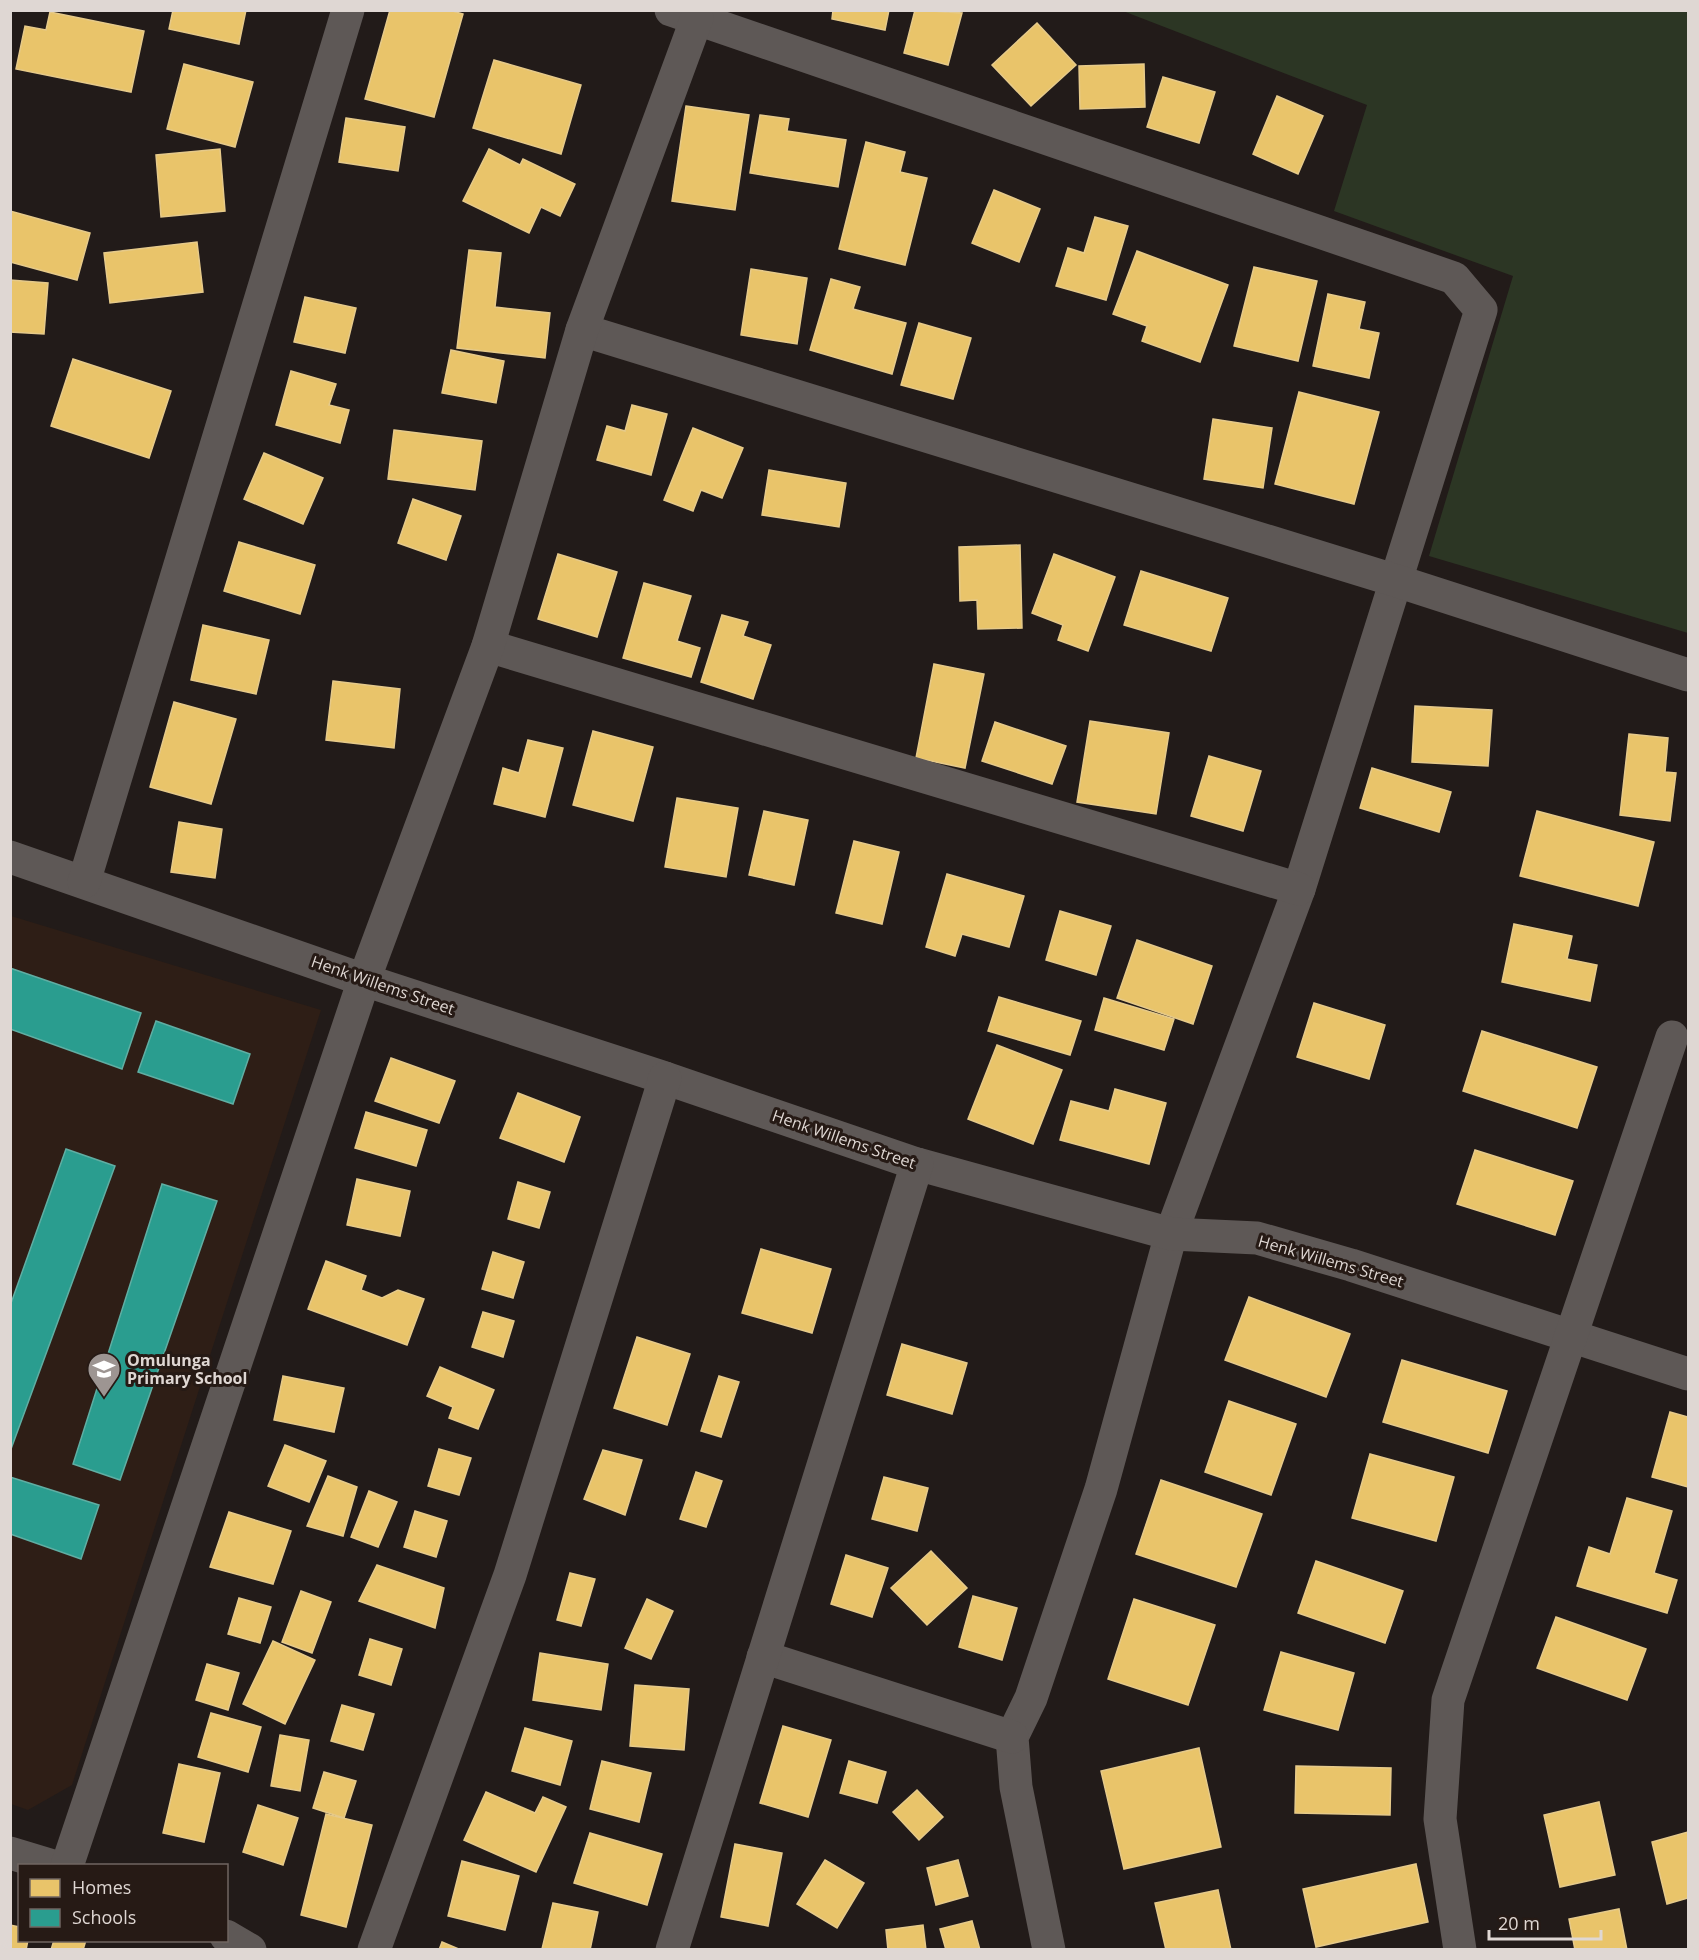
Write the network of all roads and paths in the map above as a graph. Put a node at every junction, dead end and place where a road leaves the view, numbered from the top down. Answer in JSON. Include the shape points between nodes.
{"nodes":[{"id":1,"x":348,"y":10,"type":"edge"},
{"id":2,"x":684,"y":14,"type":"edge"},
{"id":3,"x":582,"y":330,"type":"junction"},
{"id":4,"x":1397,"y":581,"type":"junction"},
{"id":5,"x":488,"y":646,"type":"junction"},
{"id":6,"x":1689,"y":675,"type":"edge"},
{"id":7,"x":10,"y":857,"type":"edge"},
{"id":8,"x":84,"y":882,"type":"junction"},
{"id":9,"x":1299,"y":889,"type":"junction"},
{"id":10,"x":364,"y":980,"type":"junction"},
{"id":11,"x":1672,"y":1037,"type":"dead end"},
{"id":12,"x":665,"y":1078,"type":"junction"},
{"id":13,"x":917,"y":1164,"type":"junction"},
{"id":14,"x":1171,"y":1234,"type":"junction"},
{"id":15,"x":1571,"y":1338,"type":"junction"},
{"id":16,"x":1689,"y":1374,"type":"edge"},
{"id":17,"x":763,"y":1658,"type":"junction"},
{"id":18,"x":1012,"y":1737,"type":"junction"},
{"id":19,"x":10,"y":1853,"type":"edge"},
{"id":20,"x":46,"y":1864,"type":"edge"},
{"id":21,"x":68,"y":1864,"type":"edge"},
{"id":22,"x":228,"y":1937,"type":"edge"},
{"id":23,"x":250,"y":1950,"type":"edge"},
{"id":24,"x":374,"y":1950,"type":"edge"},
{"id":25,"x":672,"y":1950,"type":"edge"},
{"id":26,"x":1049,"y":1950,"type":"edge"},
{"id":27,"x":1460,"y":1950,"type":"edge"}],
"edges":[{"from":1,"to":8,"type":"street"},
{"from":2,"to":3,"type":"street"},
{"from":2,"to":4,"type":"street","via":[[1454,278],[1481,310]]},
{"from":3,"to":4,"type":"street"},
{"from":3,"to":5,"type":"street"},
{"from":4,"to":6,"type":"street"},
{"from":4,"to":9,"type":"street"},
{"from":5,"to":9,"type":"street"},
{"from":5,"to":10,"type":"street"},
{"from":7,"to":8,"type":"street","name":"Henk Willems Street"},
{"from":8,"to":10,"type":"street","name":"Henk Willems Street"},
{"from":9,"to":14,"type":"street"},
{"from":10,"to":12,"type":"street","name":"Henk Willems Street"},
{"from":10,"to":21,"type":"street"},
{"from":11,"to":15,"type":"street"},
{"from":12,"to":13,"type":"street","name":"Henk Willems Street"},
{"from":12,"to":24,"type":"street","via":[[510,1575]]},
{"from":13,"to":14,"type":"street","name":"Henk Willems Street"},
{"from":13,"to":17,"type":"street"},
{"from":14,"to":15,"type":"street","name":"Henk Willems Street","via":[[1257,1238],[1352,1264]]},
{"from":14,"to":18,"type":"street","via":[[1101,1489],[1031,1698]]},
{"from":15,"to":16,"type":"street","name":"Henk Willems Street"},
{"from":15,"to":27,"type":"street","via":[[1448,1700],[1440,1819]]},
{"from":17,"to":18,"type":"street"},
{"from":17,"to":25,"type":"street"},
{"from":18,"to":26,"type":"street","via":[[1016,1787]]},
{"from":19,"to":20,"type":"street"},
{"from":22,"to":23,"type":"street"}]}
